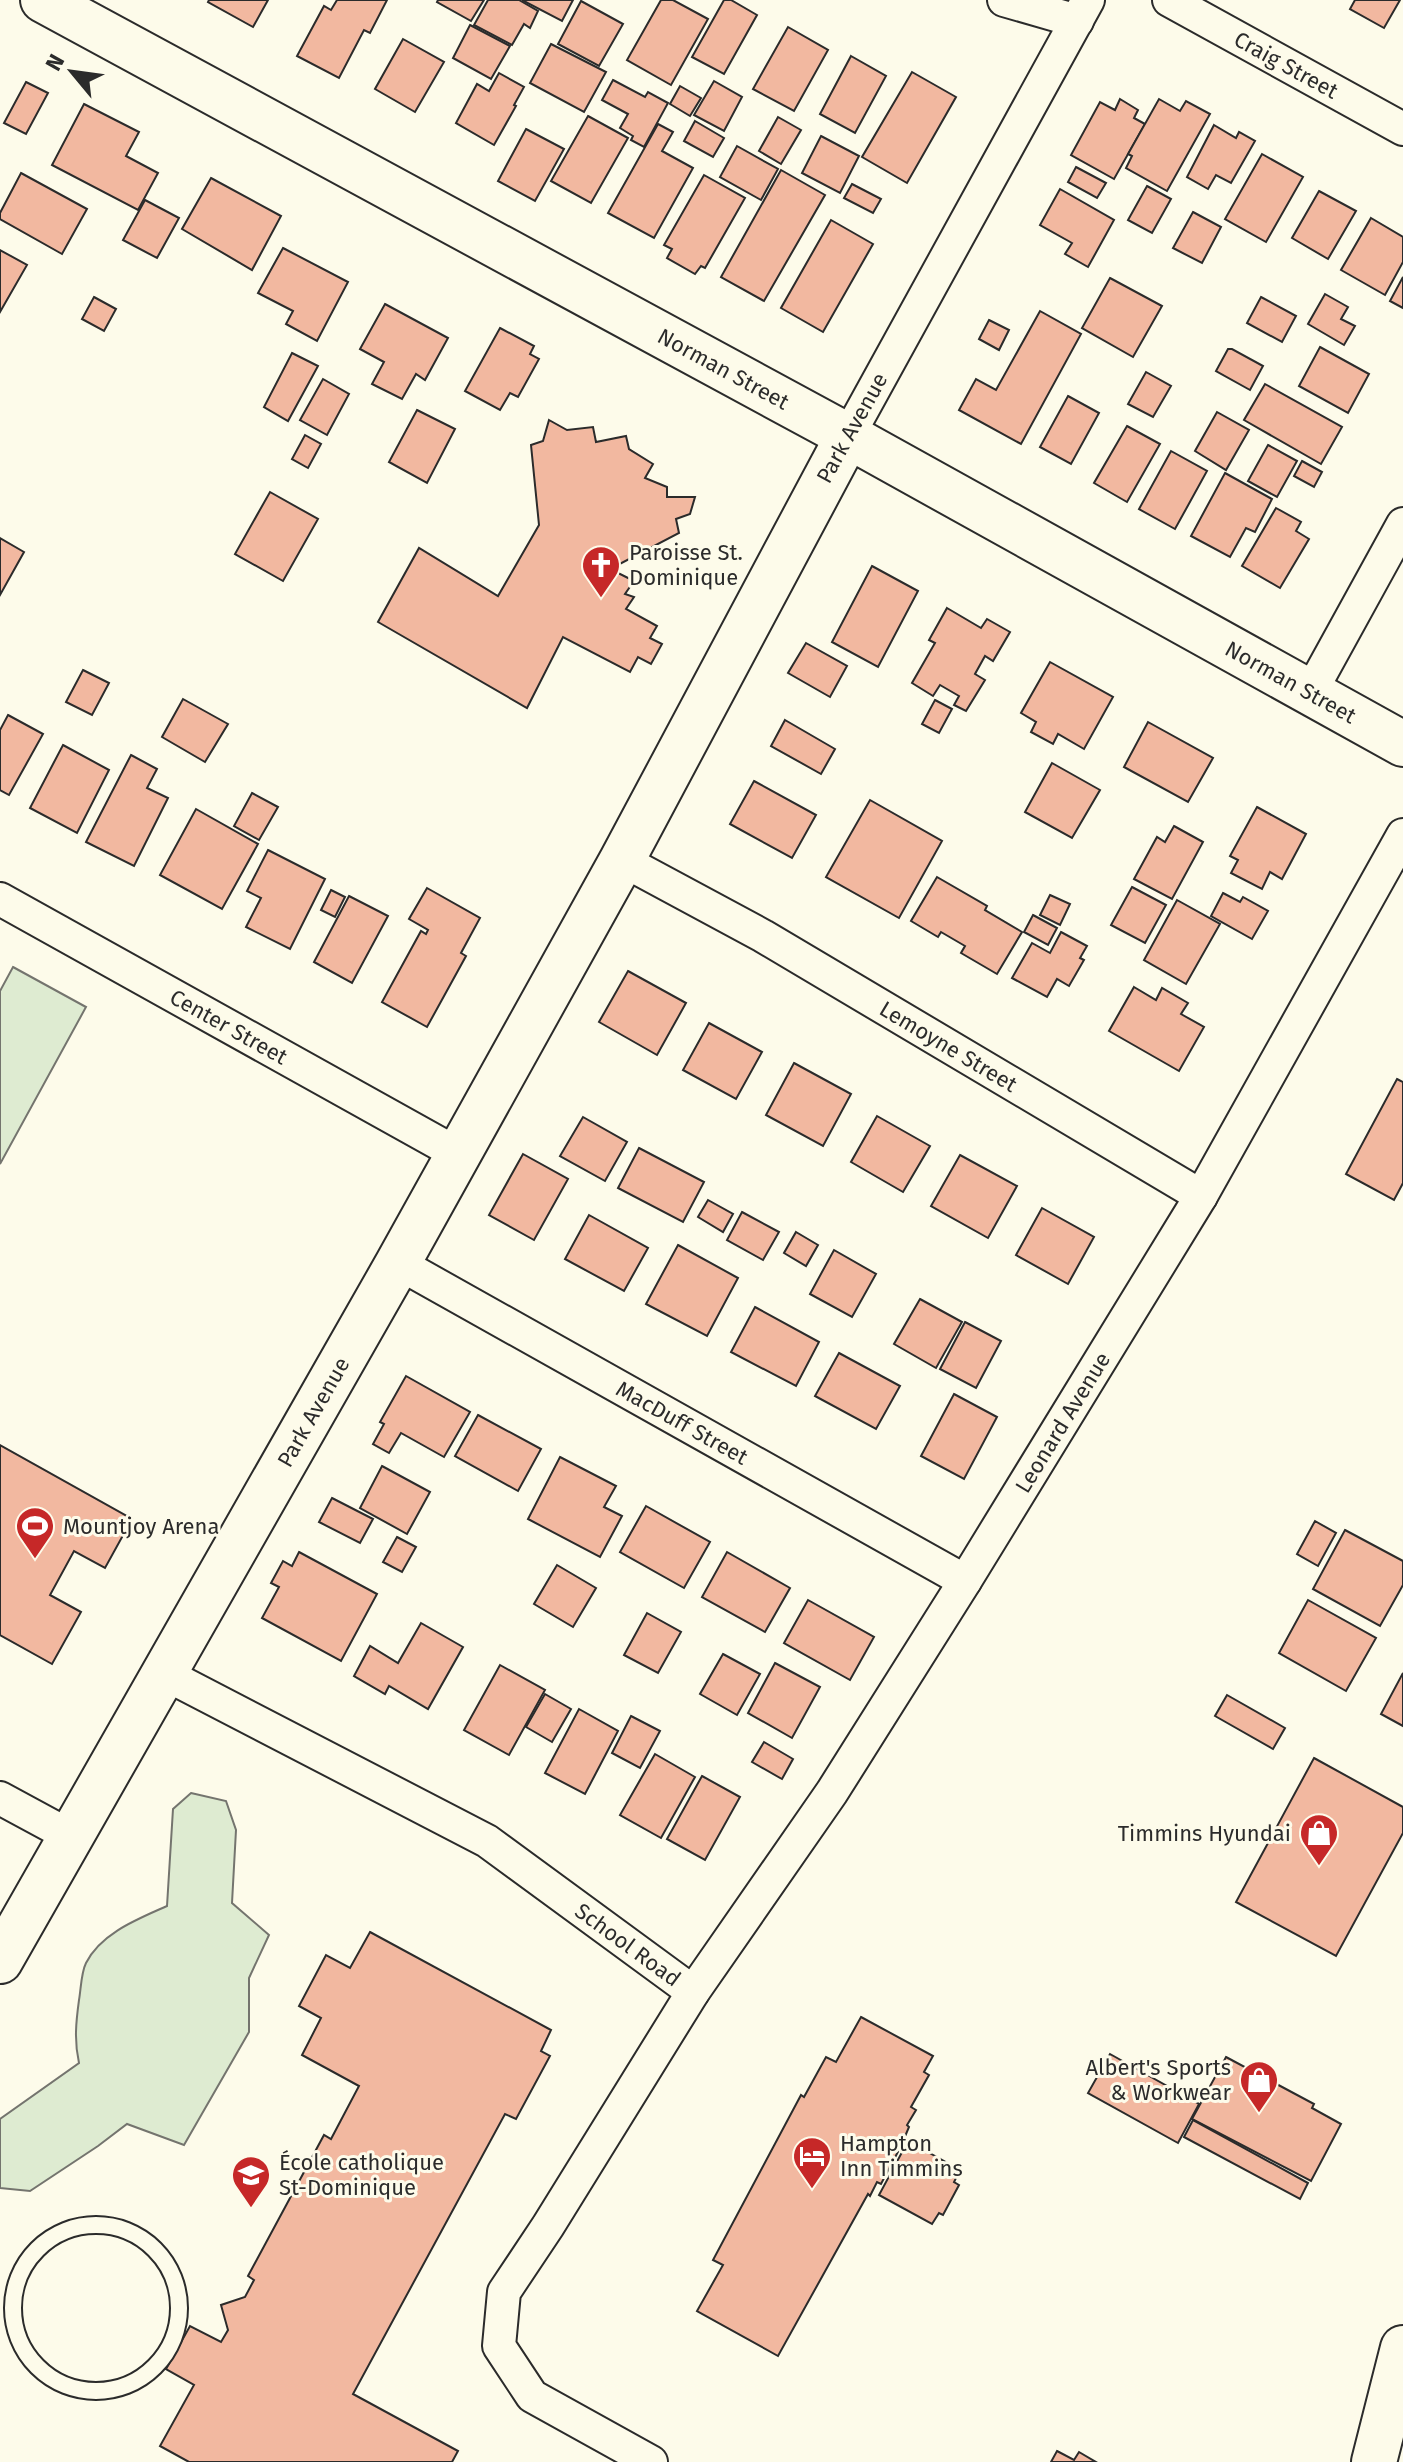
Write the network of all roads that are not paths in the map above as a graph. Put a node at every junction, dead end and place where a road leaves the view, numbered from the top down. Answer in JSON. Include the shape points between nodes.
{"nodes":[{"id":1,"x":43,"y":0,"type":"edge"},
{"id":2,"x":1004,"y":0,"type":"edge"},
{"id":3,"x":1169,"y":0,"type":"edge"},
{"id":4,"x":1082,"y":10,"type":"edge"},
{"id":5,"x":1403,"y":129,"type":"edge"},
{"id":6,"x":848,"y":436,"type":"junction"},
{"id":7,"x":1403,"y":524,"type":"edge"},
{"id":8,"x":1310,"y":693,"type":"junction"},
{"id":9,"x":1403,"y":744,"type":"edge"},
{"id":10,"x":1403,"y":835,"type":"edge"},
{"id":11,"x":622,"y":860,"type":"junction"},
{"id":12,"x":0,"y":899,"type":"edge"},
{"id":13,"x":458,"y":1154,"type":"junction"},
{"id":14,"x":1201,"y":1196,"type":"junction"},
{"id":15,"x":398,"y":1263,"type":"junction"},
{"id":16,"x":965,"y":1581,"type":"junction"},
{"id":17,"x":163,"y":1673,"type":"junction"},
{"id":18,"x":0,"y":1798,"type":"edge"},
{"id":19,"x":72,"y":1837,"type":"junction"},
{"id":20,"x":0,"y":1961,"type":"edge"},
{"id":21,"x":693,"y":1992,"type":"junction"},
{"id":22,"x":6,"y":2313,"type":"edge"},
{"id":23,"x":1403,"y":2348,"type":"edge"},
{"id":24,"x":651,"y":2462,"type":"edge"},
{"id":25,"x":1374,"y":2462,"type":"edge"}],
"edges":[{"from":1,"to":6,"type":"street","name":"Norman Street"},
{"from":2,"to":4,"type":"street"},
{"from":3,"to":5,"type":"street","name":"Craig Street"},
{"from":4,"to":6,"type":"street","name":"Park Avenue"},
{"from":6,"to":8,"type":"street","name":"Norman Street"},
{"from":6,"to":11,"type":"street","name":"Park Avenue"},
{"from":7,"to":8,"type":"street"},
{"from":8,"to":9,"type":"street","name":"Norman Street"},
{"from":10,"to":14,"type":"street","name":"Leonard Avenue"},
{"from":11,"to":13,"type":"street","name":"Park Avenue"},
{"from":11,"to":14,"type":"street","name":"Lemoyne Street","via":[[763,936]]},
{"from":12,"to":13,"type":"street","name":"Center Street"},
{"from":13,"to":15,"type":"street","name":"Park Avenue"},
{"from":14,"to":16,"type":"street","name":"Leonard Avenue"},
{"from":15,"to":16,"type":"street","name":"MacDuff Street"},
{"from":15,"to":17,"type":"street","name":"Park Avenue"},
{"from":16,"to":21,"type":"street","name":"Leonard Avenue","via":[[832,1792]]},
{"from":17,"to":19,"type":"street","name":"Park Avenue"},
{"from":17,"to":21,"type":"street","name":"School Road","via":[[487,1841]]},
{"from":18,"to":19,"type":"street"},
{"from":19,"to":20,"type":"street","name":"Park Avenue"},
{"from":21,"to":24,"type":"street","name":"School Road","via":[[504,2292],[499,2346],[532,2396]]},
{"from":22,"to":22,"type":"lane","via":[[35,2366],[57,2383],[85,2392],[113,2390],[140,2380],[161,2361],[175,2336],[180,2308],[176,2281],[143,2239],[119,2228],[92,2225],[66,2230],[43,2244],[25,2264]]},
{"from":23,"to":25,"type":"street"}]}
